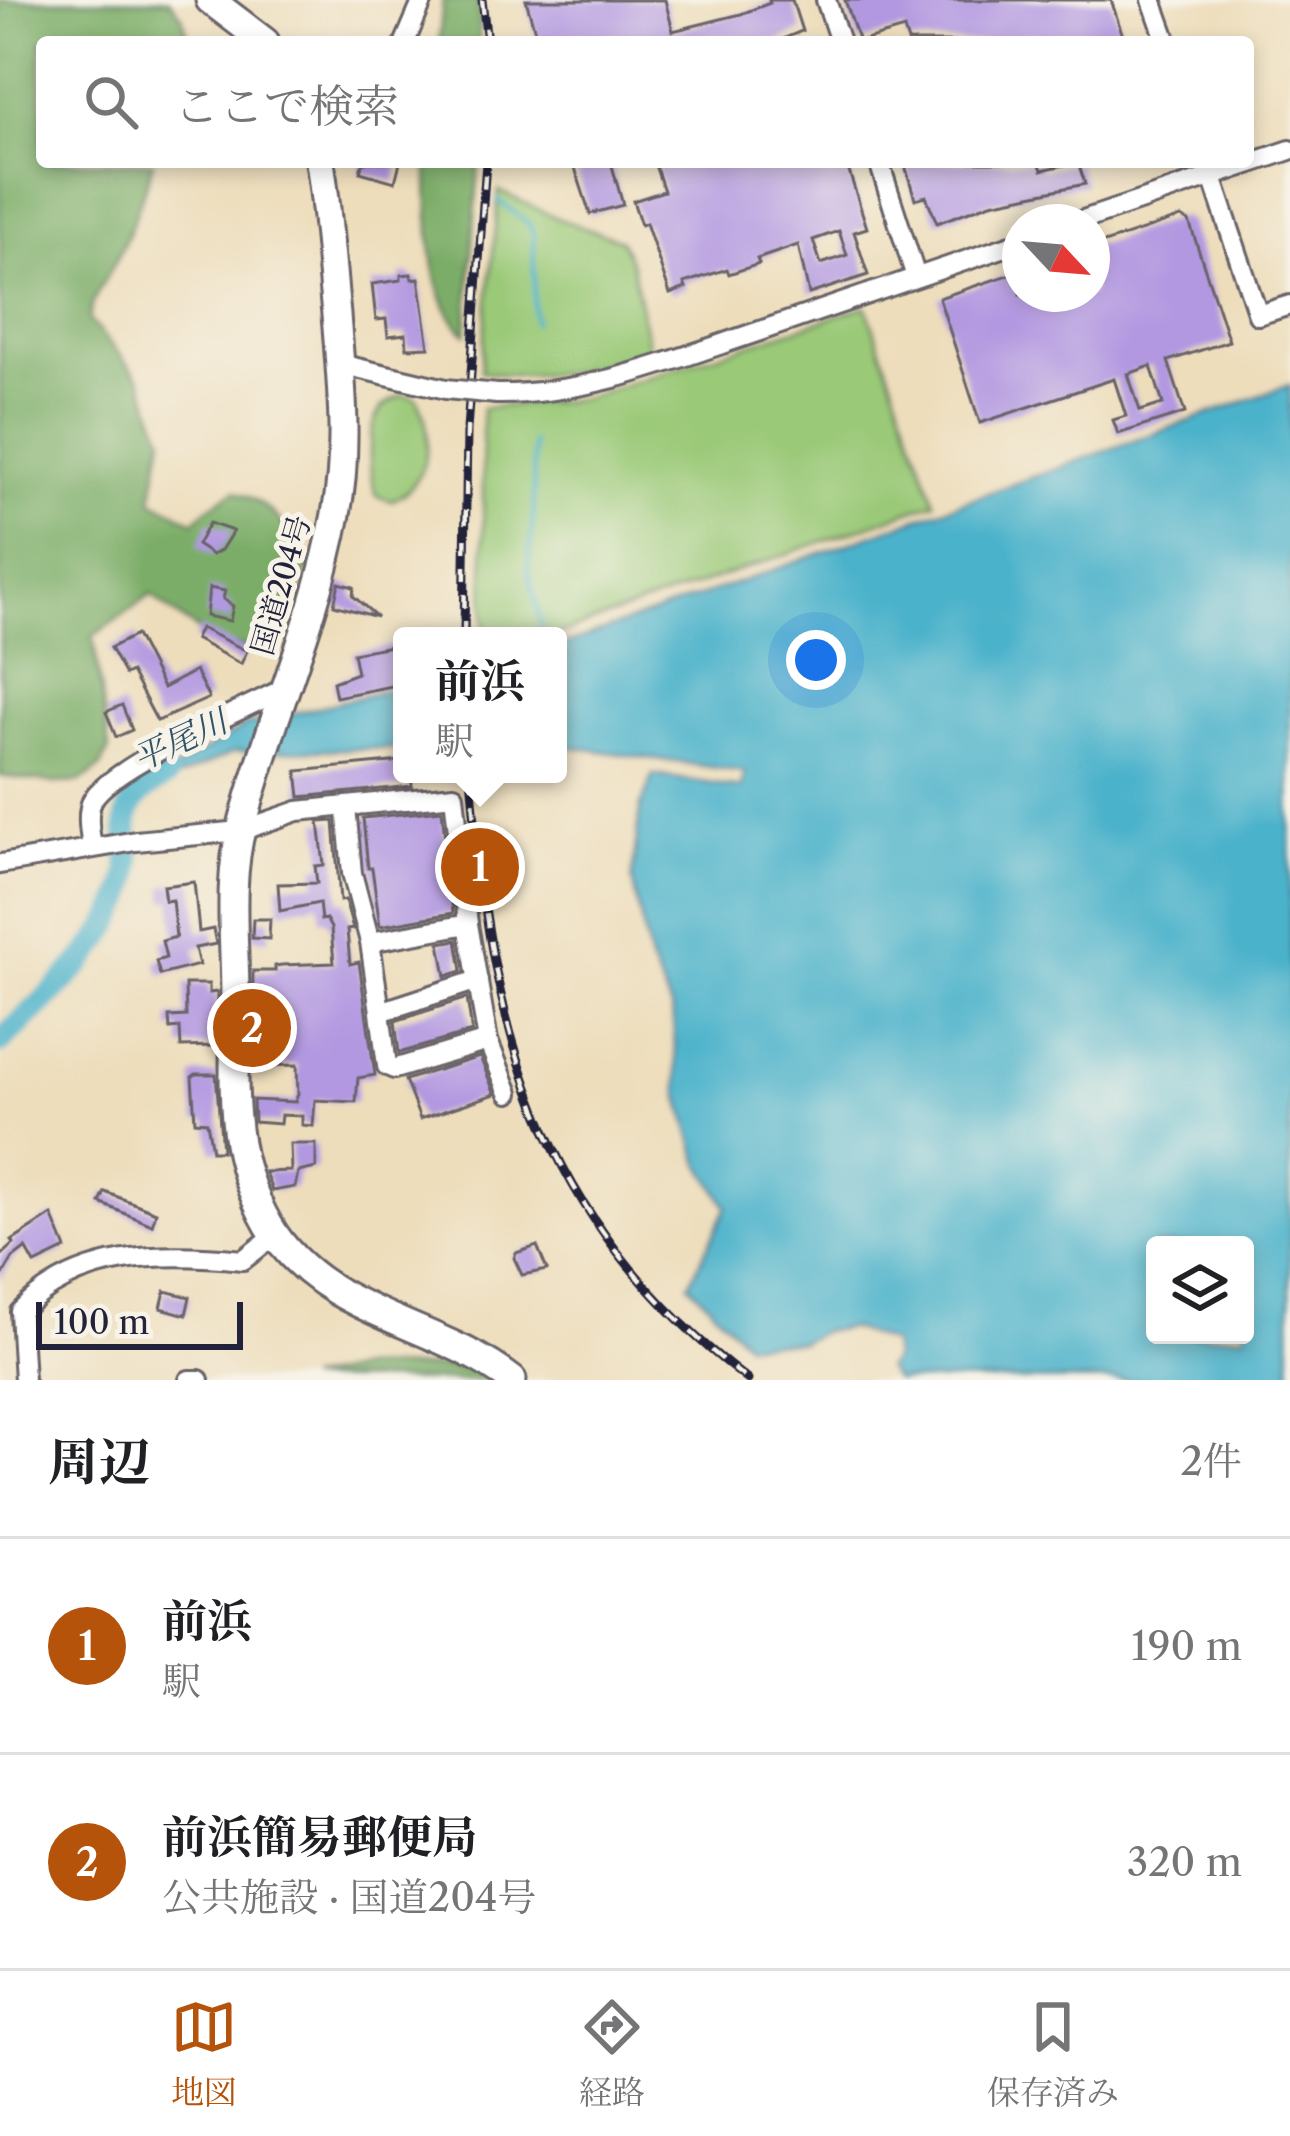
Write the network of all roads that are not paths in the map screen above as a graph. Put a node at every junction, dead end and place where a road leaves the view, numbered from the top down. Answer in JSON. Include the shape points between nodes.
{"nodes":[{"id":1,"x":210,"y":0,"type":"edge"},
{"id":2,"x":423,"y":0,"type":"edge"},
{"id":3,"x":826,"y":0,"type":"edge"},
{"id":4,"x":1152,"y":0,"type":"edge"},
{"id":5,"x":257,"y":36,"type":"edge"},
{"id":6,"x":408,"y":36,"type":"edge"},
{"id":7,"x":837,"y":36,"type":"edge"},
{"id":8,"x":1164,"y":36,"type":"edge"},
{"id":9,"x":1290,"y":150,"type":"edge"},
{"id":10,"x":1254,"y":158,"type":"edge"},
{"id":11,"x":321,"y":168,"type":"edge"},
{"id":12,"x":881,"y":168,"type":"edge"},
{"id":13,"x":1209,"y":169,"type":"edge"},
{"id":14,"x":1110,"y":209,"type":"edge"},
{"id":15,"x":1002,"y":248,"type":"edge"},
{"id":16,"x":916,"y":277,"type":"junction"},
{"id":17,"x":1290,"y":305,"type":"edge"},
{"id":18,"x":340,"y":364,"type":"junction"},
{"id":19,"x":284,"y":695,"type":"junction"},
{"id":20,"x":346,"y":806,"type":"junction"},
{"id":21,"x":240,"y":831,"type":"junction"},
{"id":22,"x":99,"y":847,"type":"junction"},
{"id":23,"x":0,"y":864,"type":"edge"},
{"id":24,"x":468,"y":925,"type":"junction"},
{"id":25,"x":370,"y":942,"type":"junction"},
{"id":26,"x":478,"y":980,"type":"junction"},
{"id":27,"x":380,"y":1012,"type":"junction"},
{"id":28,"x":488,"y":1041,"type":"junction"},
{"id":29,"x":509,"y":1093,"type":"dead end"},
{"id":30,"x":275,"y":1235,"type":"junction"},
{"id":31,"x":24,"y":1380,"type":"edge"},
{"id":32,"x":189,"y":1380,"type":"edge"},
{"id":33,"x":199,"y":1380,"type":"edge"},
{"id":34,"x":512,"y":1380,"type":"edge"}],
"edges":[{"from":1,"to":5,"type":"highway"},
{"from":2,"to":6,"type":"street"},
{"from":3,"to":7,"type":"street"},
{"from":4,"to":8,"type":"street"},
{"from":9,"to":10,"type":"street"},
{"from":11,"to":18,"type":"highway","name":"国道204号"},
{"from":12,"to":16,"type":"street"},
{"from":13,"to":14,"type":"street"},
{"from":13,"to":17,"type":"street","via":[[1258,315]]},
{"from":15,"to":16,"type":"street"},
{"from":16,"to":18,"type":"street","bridge":true,"via":[[578,387],[497,394]]},
{"from":18,"to":19,"type":"highway","name":"国道204号","via":[[337,512]]},
{"from":19,"to":21,"type":"highway","name":"国道204号"},
{"from":19,"to":22,"type":"street","via":[[104,785],[89,822]]},
{"from":20,"to":21,"type":"street","via":[[298,811]]},
{"from":20,"to":24,"type":"street","via":[[454,795]]},
{"from":20,"to":25,"type":"street"},
{"from":21,"to":22,"type":"street"},
{"from":21,"to":30,"type":"highway","name":"国道204号","via":[[235,1109],[239,1147]]},
{"from":22,"to":23,"type":"street"},
{"from":24,"to":25,"type":"street"},
{"from":24,"to":26,"type":"street"},
{"from":25,"to":27,"type":"street"},
{"from":26,"to":27,"type":"street"},
{"from":26,"to":28,"type":"street"},
{"from":27,"to":28,"type":"street","via":[[387,1066],[394,1069]]},
{"from":28,"to":29,"type":"street"},
{"from":30,"to":31,"type":"street","via":[[243,1260],[114,1260],[74,1272],[20,1312]]},
{"from":30,"to":34,"type":"highway","name":"国道204号","via":[[339,1293]]},
{"from":32,"to":33,"type":"street"}]}
